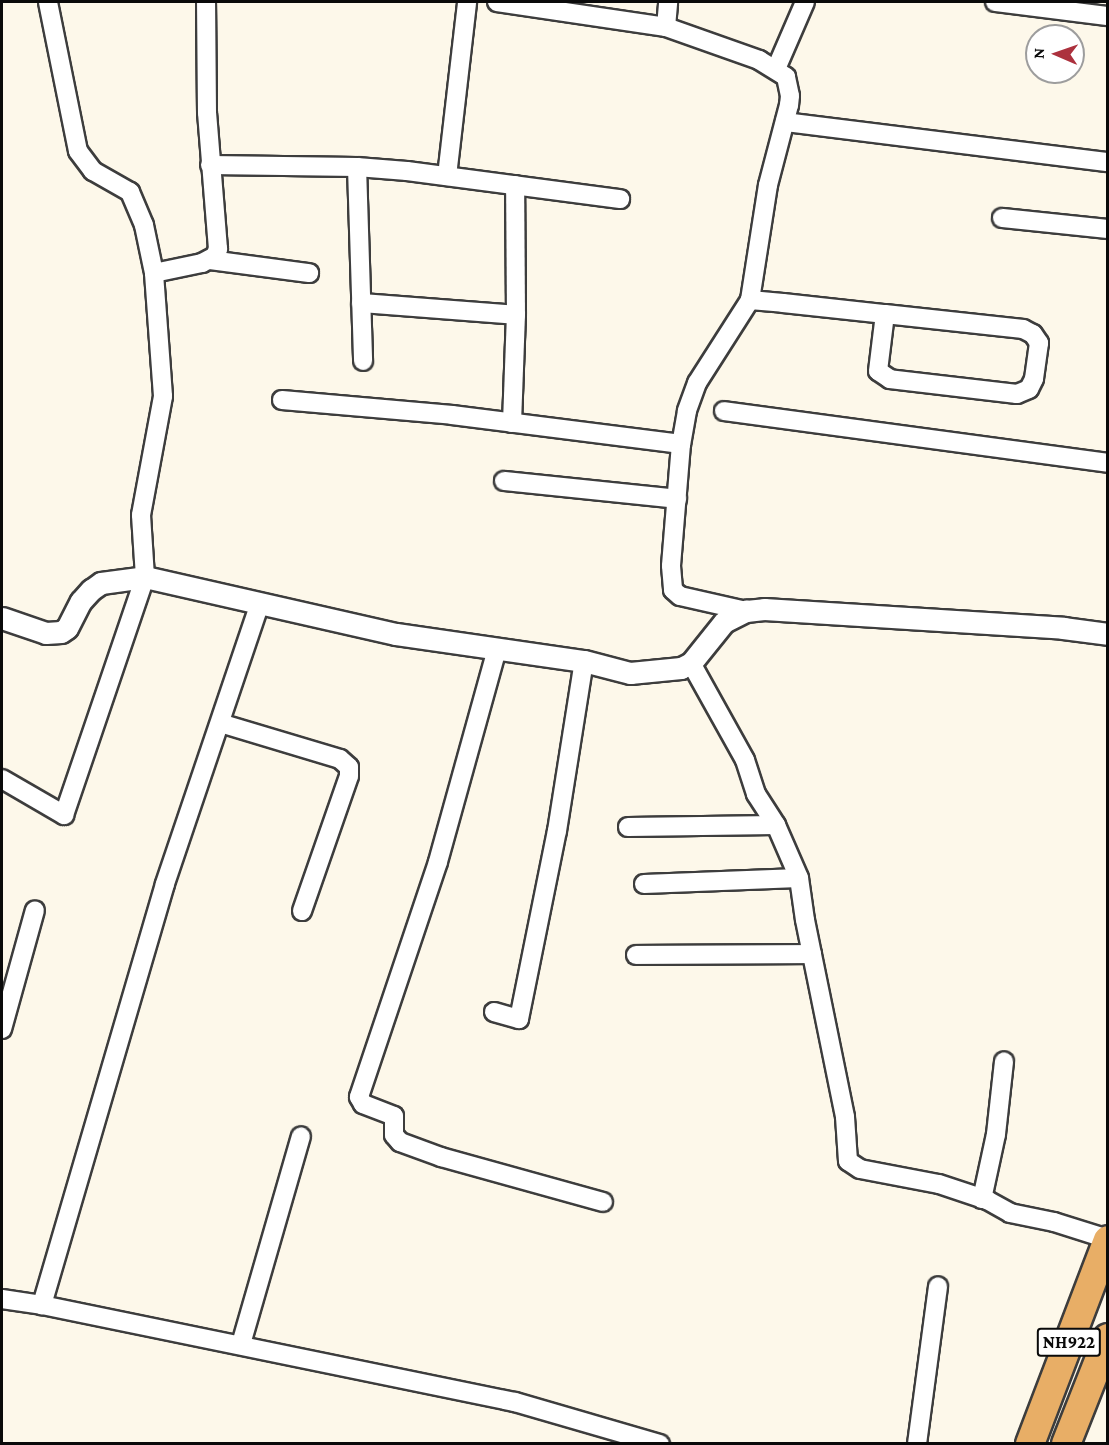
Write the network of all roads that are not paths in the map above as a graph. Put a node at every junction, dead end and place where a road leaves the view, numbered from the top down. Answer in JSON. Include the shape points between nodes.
{"nodes":[{"id":1,"x":48,"y":2,"type":"edge"},
{"id":2,"x":206,"y":2,"type":"edge"},
{"id":3,"x":467,"y":2,"type":"edge"},
{"id":4,"x":497,"y":2,"type":"edge"},
{"id":5,"x":668,"y":2,"type":"edge"},
{"id":6,"x":805,"y":2,"type":"edge"},
{"id":7,"x":995,"y":2,"type":"edge"},
{"id":8,"x":1105,"y":11,"type":"edge"},
{"id":9,"x":666,"y":27,"type":"junction"},
{"id":10,"x":776,"y":69,"type":"junction"},
{"id":11,"x":784,"y":122,"type":"junction"},
{"id":12,"x":1107,"y":162,"type":"edge"},
{"id":13,"x":210,"y":165,"type":"junction"},
{"id":14,"x":357,"y":167,"type":"junction"},
{"id":15,"x":447,"y":176,"type":"junction"},
{"id":16,"x":515,"y":185,"type":"junction"},
{"id":17,"x":620,"y":199,"type":"dead end"},
{"id":18,"x":1002,"y":218,"type":"dead end"},
{"id":19,"x":1107,"y":229,"type":"edge"},
{"id":20,"x":210,"y":260,"type":"junction"},
{"id":21,"x":154,"y":273,"type":"junction"},
{"id":22,"x":309,"y":273,"type":"dead end"},
{"id":23,"x":750,"y":300,"type":"junction"},
{"id":24,"x":362,"y":303,"type":"junction"},
{"id":25,"x":885,"y":314,"type":"junction"},
{"id":26,"x":516,"y":315,"type":"junction"},
{"id":27,"x":363,"y":360,"type":"dead end"},
{"id":28,"x":282,"y":400,"type":"dead end"},
{"id":29,"x":724,"y":411,"type":"dead end"},
{"id":30,"x":512,"y":423,"type":"junction"},
{"id":31,"x":681,"y":444,"type":"junction"},
{"id":32,"x":1107,"y":463,"type":"edge"},
{"id":33,"x":504,"y":481,"type":"dead end"},
{"id":34,"x":677,"y":499,"type":"junction"},
{"id":35,"x":145,"y":577,"type":"junction"},
{"id":36,"x":260,"y":603,"type":"junction"},
{"id":37,"x":746,"y":611,"type":"junction"},
{"id":38,"x":2,"y":618,"type":"edge"},
{"id":39,"x":1107,"y":634,"type":"edge"},
{"id":40,"x":497,"y":649,"type":"junction"},
{"id":41,"x":584,"y":661,"type":"junction"},
{"id":42,"x":691,"y":663,"type":"junction"},
{"id":43,"x":220,"y":723,"type":"junction"},
{"id":44,"x":2,"y":779,"type":"edge"},
{"id":45,"x":776,"y":825,"type":"junction"},
{"id":46,"x":628,"y":827,"type":"dead end"},
{"id":47,"x":799,"y":878,"type":"junction"},
{"id":48,"x":644,"y":884,"type":"dead end"},
{"id":49,"x":35,"y":910,"type":"dead end"},
{"id":50,"x":302,"y":911,"type":"dead end"},
{"id":51,"x":812,"y":954,"type":"junction"},
{"id":52,"x":636,"y":955,"type":"dead end"},
{"id":53,"x":494,"y":1012,"type":"dead end"},
{"id":54,"x":2,"y":1029,"type":"edge"},
{"id":55,"x":1004,"y":1061,"type":"dead end"},
{"id":56,"x":301,"y":1137,"type":"dead end"},
{"id":57,"x":982,"y":1199,"type":"junction"},
{"id":58,"x":603,"y":1202,"type":"dead end"},
{"id":59,"x":1107,"y":1240,"type":"edge"},
{"id":60,"x":938,"y":1286,"type":"dead end"},
{"id":61,"x":2,"y":1299,"type":"edge"},
{"id":62,"x":42,"y":1305,"type":"junction"},
{"id":63,"x":1107,"y":1338,"type":"edge"},
{"id":64,"x":241,"y":1344,"type":"junction"},
{"id":65,"x":660,"y":1443,"type":"edge"},
{"id":66,"x":917,"y":1443,"type":"edge"},
{"id":67,"x":1030,"y":1443,"type":"edge"},
{"id":68,"x":1066,"y":1443,"type":"edge"}],
"edges":[{"from":1,"to":21,"type":"street","via":[[78,151],[93,171],[130,192],[144,225]]},
{"from":2,"to":13,"type":"street"},
{"from":3,"to":15,"type":"street"},
{"from":4,"to":9,"type":"street"},
{"from":5,"to":9,"type":"street"},
{"from":6,"to":10,"type":"street"},
{"from":7,"to":8,"type":"street"},
{"from":9,"to":10,"type":"street"},
{"from":10,"to":11,"type":"street","via":[[786,77],[789,86]]},
{"from":11,"to":12,"type":"street"},
{"from":11,"to":23,"type":"street","via":[[768,185]]},
{"from":13,"to":14,"type":"street"},
{"from":13,"to":20,"type":"street","via":[[219,239],[215,256]]},
{"from":14,"to":15,"type":"street"},
{"from":14,"to":24,"type":"street"},
{"from":15,"to":16,"type":"street"},
{"from":16,"to":17,"type":"street"},
{"from":16,"to":26,"type":"street"},
{"from":18,"to":19,"type":"street"},
{"from":20,"to":21,"type":"street"},
{"from":20,"to":22,"type":"street"},
{"from":21,"to":35,"type":"street","via":[[164,377],[160,421],[141,515]]},
{"from":23,"to":25,"type":"street"},
{"from":23,"to":31,"type":"street","via":[[697,383]]},
{"from":24,"to":26,"type":"street"},
{"from":24,"to":27,"type":"street"},
{"from":25,"to":25,"type":"street","via":[[1023,329],[1039,343],[1034,379],[1029,388],[1017,393],[890,379],[878,372]]},
{"from":26,"to":30,"type":"street"},
{"from":28,"to":30,"type":"street"},
{"from":29,"to":32,"type":"street"},
{"from":30,"to":31,"type":"street"},
{"from":31,"to":34,"type":"street"},
{"from":33,"to":34,"type":"street"},
{"from":34,"to":37,"type":"street","via":[[673,590],[689,599]]},
{"from":35,"to":36,"type":"street"},
{"from":35,"to":38,"type":"street","via":[[102,583],[81,602],[61,632],[46,633]]},
{"from":35,"to":44,"type":"street","via":[[64,814]]},
{"from":36,"to":40,"type":"street","via":[[396,634]]},
{"from":36,"to":43,"type":"street"},
{"from":37,"to":39,"type":"street","via":[[775,609]]},
{"from":37,"to":42,"type":"street","via":[[724,622]]},
{"from":40,"to":41,"type":"street"},
{"from":40,"to":58,"type":"street","via":[[438,862],[359,1097],[363,1104],[394,1116],[394,1135],[400,1142]]},
{"from":41,"to":42,"type":"street","via":[[630,673],[670,670]]},
{"from":41,"to":53,"type":"street","via":[[557,831],[519,1019]]},
{"from":42,"to":45,"type":"street","via":[[745,760],[756,794]]},
{"from":43,"to":50,"type":"street","via":[[340,759],[349,767]]},
{"from":43,"to":62,"type":"street","via":[[165,884]]},
{"from":45,"to":46,"type":"street"},
{"from":45,"to":47,"type":"street"},
{"from":47,"to":48,"type":"street"},
{"from":47,"to":51,"type":"street"},
{"from":49,"to":54,"type":"street"},
{"from":51,"to":52,"type":"street"},
{"from":51,"to":57,"type":"street","via":[[845,1117],[848,1161],[855,1168],[939,1184]]},
{"from":55,"to":57,"type":"street","via":[[996,1134]]},
{"from":56,"to":64,"type":"street"},
{"from":57,"to":59,"type":"street","via":[[1010,1213],[1054,1222]]},
{"from":59,"to":67,"type":"highway","number":"NH922"},
{"from":60,"to":66,"type":"street"},
{"from":61,"to":62,"type":"street"},
{"from":62,"to":64,"type":"street"},
{"from":63,"to":68,"type":"highway","number":"NH922"},
{"from":64,"to":65,"type":"street","via":[[515,1402]]}]}
